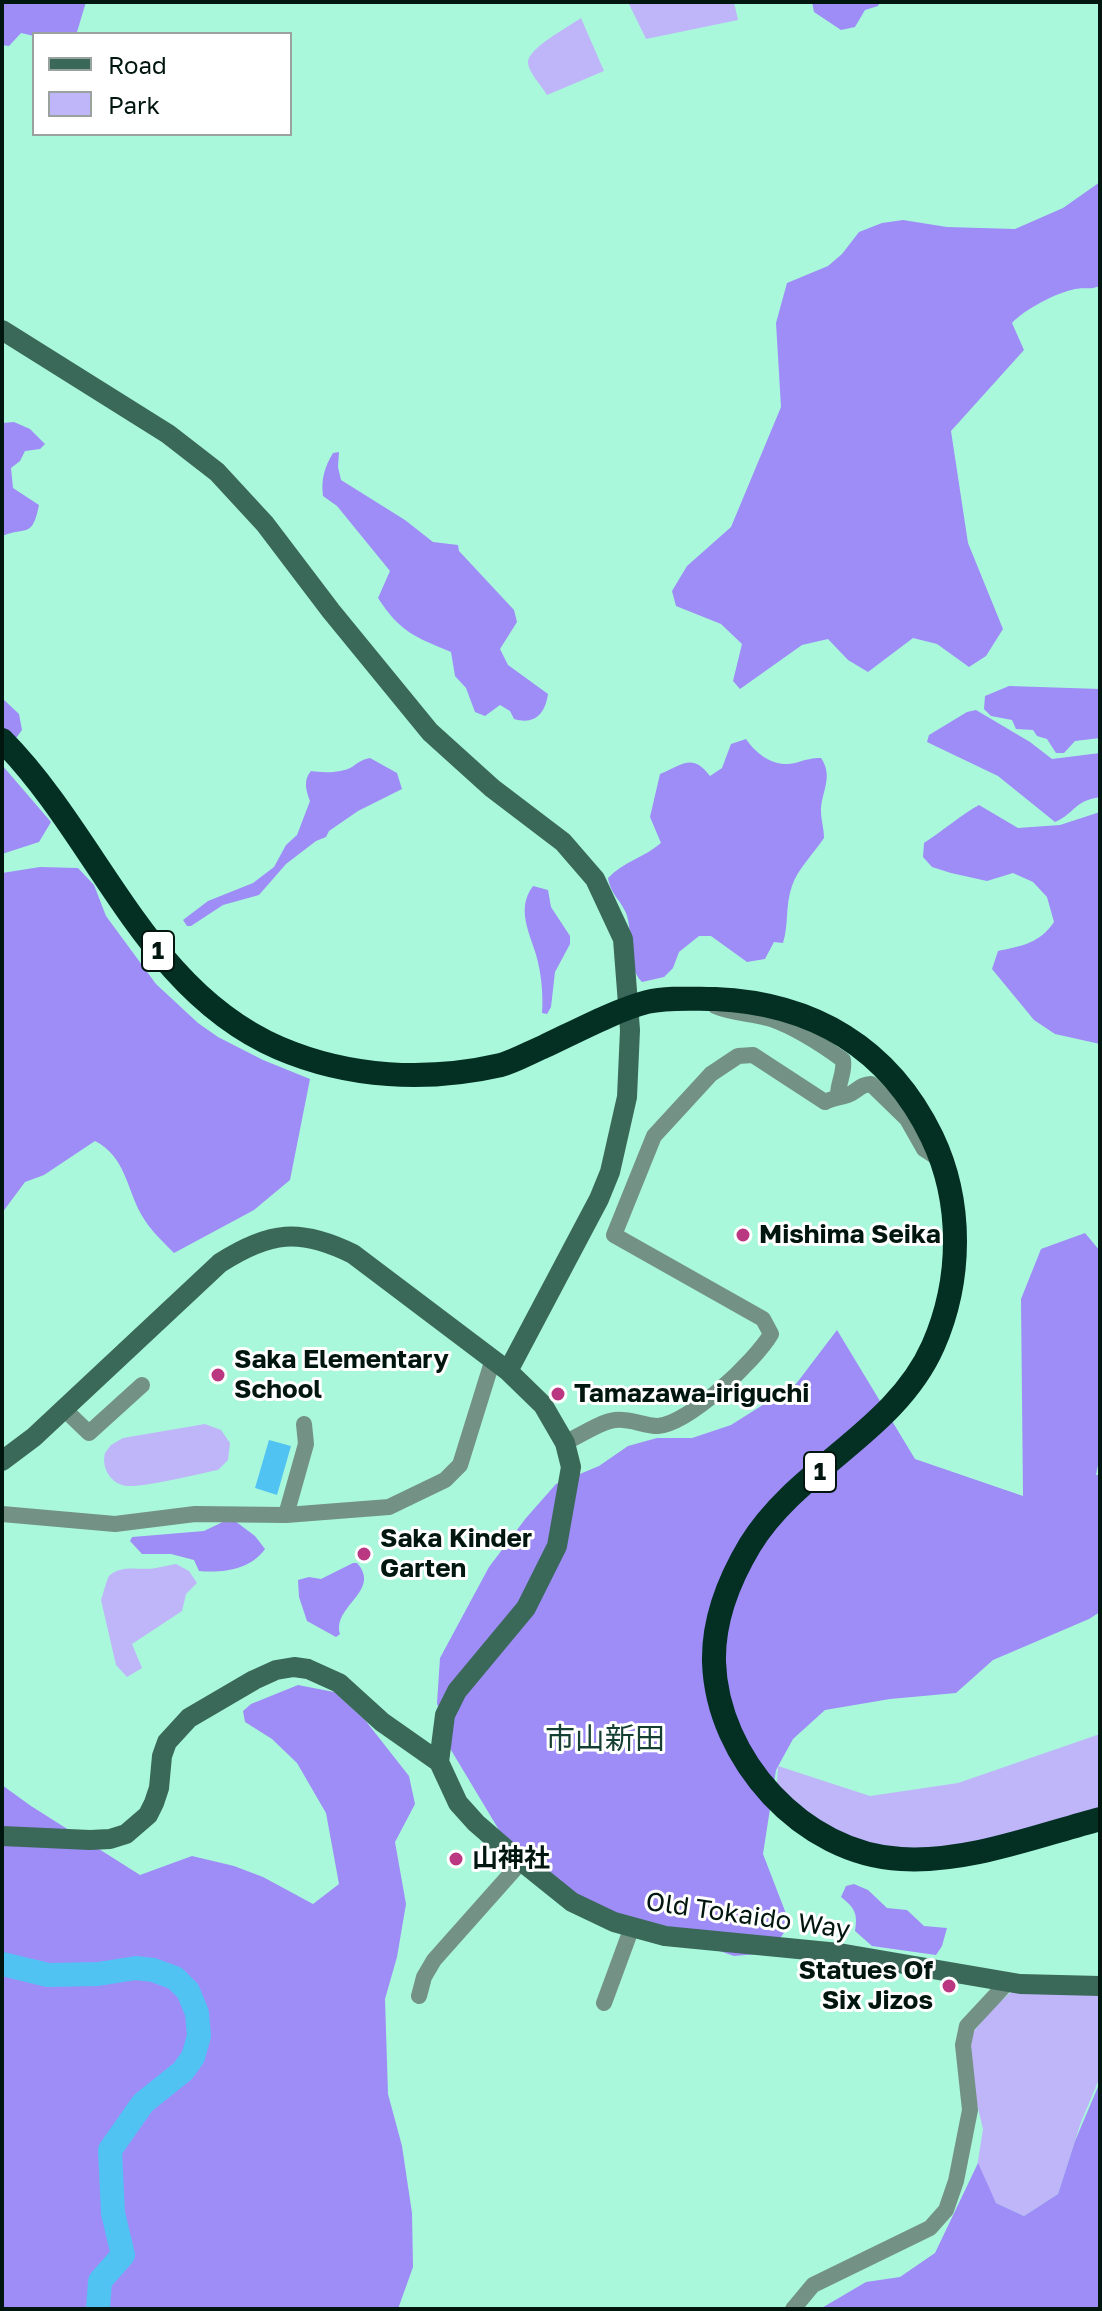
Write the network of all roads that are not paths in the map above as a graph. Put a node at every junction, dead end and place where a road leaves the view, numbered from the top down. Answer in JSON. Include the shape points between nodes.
{"nodes":[{"id":1,"x":2,"y":330,"type":"edge"},
{"id":2,"x":2,"y":740,"type":"edge"},
{"id":3,"x":696,"y":999,"type":"junction"},
{"id":4,"x":838,"y":1095,"type":"junction"},
{"id":5,"x":942,"y":1161,"type":"junction"},
{"id":6,"x":501,"y":1365,"type":"junction"},
{"id":7,"x":142,"y":1385,"type":"dead end"},
{"id":8,"x":64,"y":1409,"type":"junction"},
{"id":9,"x":304,"y":1424,"type":"dead end"},
{"id":10,"x":565,"y":1443,"type":"junction"},
{"id":11,"x":2,"y":1461,"type":"edge"},
{"id":12,"x":2,"y":1514,"type":"edge"},
{"id":13,"x":286,"y":1515,"type":"junction"},
{"id":14,"x":439,"y":1762,"type":"junction"},
{"id":15,"x":1100,"y":1819,"type":"edge"},
{"id":16,"x":2,"y":1836,"type":"edge"},
{"id":17,"x":522,"y":1861,"type":"junction"},
{"id":18,"x":632,"y":1927,"type":"junction"},
{"id":19,"x":1008,"y":1982,"type":"junction"},
{"id":20,"x":1100,"y":1986,"type":"edge"},
{"id":21,"x":419,"y":1996,"type":"dead end"},
{"id":22,"x":604,"y":2003,"type":"dead end"},
{"id":23,"x":793,"y":2309,"type":"edge"}],
"edges":[{"from":1,"to":6,"type":"street","via":[[168,434],[217,472],[265,524],[430,732],[563,842],[595,879],[615,918],[623,939],[630,1030],[627,1097],[610,1172],[585,1230]]},
{"from":2,"to":3,"type":"highway","number":"1","via":[[71,825],[150,942],[190,987],[228,1021],[311,1060],[405,1076],[505,1064],[648,1002]]},
{"from":3,"to":4,"type":"street","via":[[770,1019],[821,1043],[843,1060]]},
{"from":3,"to":5,"type":"highway","number":"1","via":[[741,1000],[806,1017],[865,1049],[909,1094]]},
{"from":4,"to":5,"type":"street","via":[[871,1084],[907,1119],[924,1149]]},
{"from":4,"to":10,"type":"street","via":[[825,1102],[753,1055],[738,1056],[711,1074],[654,1136],[614,1235],[763,1319],[771,1334],[708,1399],[680,1419],[658,1426],[614,1419]]},
{"from":5,"to":15,"type":"highway","number":"1","via":[[957,1240],[949,1295],[932,1348],[902,1394],[874,1424],[782,1504],[754,1538],[718,1620],[714,1664],[722,1707],[738,1751],[761,1785],[814,1831],[878,1856],[923,1859],[972,1852]]},
{"from":6,"to":8,"type":"street","via":[[353,1254],[325,1240],[271,1237],[220,1263]]},
{"from":6,"to":10,"type":"street","via":[[543,1405]]},
{"from":6,"to":13,"type":"street","via":[[460,1465],[445,1480],[379,1509]]},
{"from":7,"to":8,"type":"street","via":[[89,1433]]},
{"from":8,"to":11,"type":"street"},
{"from":9,"to":13,"type":"street","via":[[306,1444]]},
{"from":10,"to":14,"type":"street","via":[[571,1467],[557,1546],[526,1608],[457,1691],[445,1715]]},
{"from":12,"to":13,"type":"street","via":[[124,1524],[195,1514]]},
{"from":14,"to":16,"type":"street","via":[[339,1683],[308,1669],[276,1670],[189,1718],[167,1742],[148,1815],[126,1834],[90,1840]]},
{"from":14,"to":17,"type":"street","name":"Old Tokaido Way","via":[[458,1803]]},
{"from":17,"to":18,"type":"street","name":"Old Tokaido Way","via":[[572,1902]]},
{"from":17,"to":21,"type":"street","via":[[434,1960]]},
{"from":18,"to":19,"type":"street","name":"Old Tokaido Way","via":[[665,1936],[839,1953]]},
{"from":18,"to":22,"type":"street"},
{"from":19,"to":20,"type":"street","name":"Old Tokaido Way"},
{"from":19,"to":23,"type":"street","via":[[967,2026],[963,2045],[970,2110],[946,2210],[930,2228],[813,2285]]}]}
